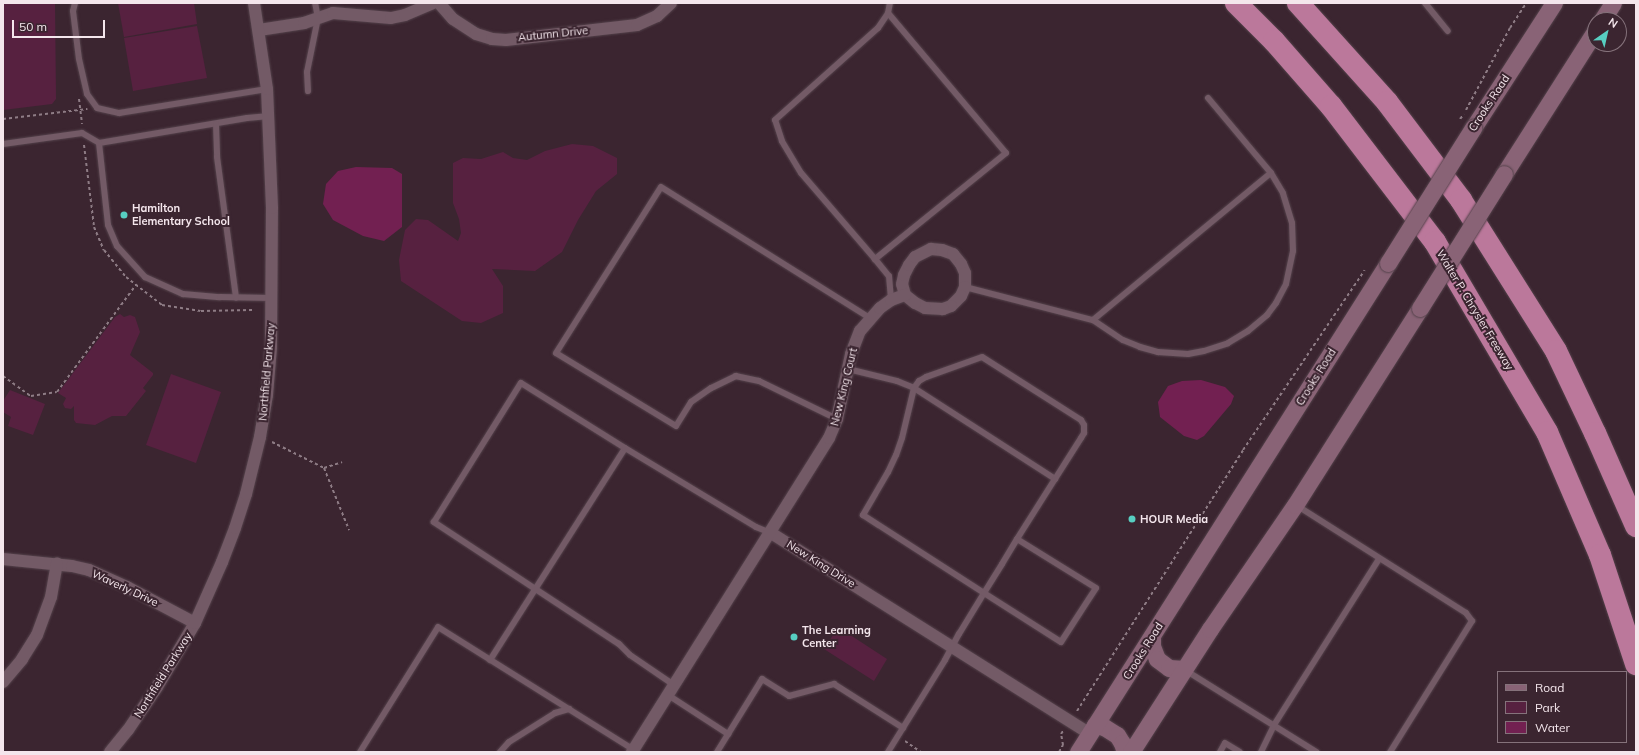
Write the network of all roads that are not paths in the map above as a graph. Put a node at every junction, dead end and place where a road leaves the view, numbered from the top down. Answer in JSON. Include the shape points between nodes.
{"nodes":[{"id":1,"x":75,"y":3,"type":"edge"},
{"id":2,"x":254,"y":3,"type":"edge"},
{"id":3,"x":315,"y":3,"type":"edge"},
{"id":4,"x":433,"y":3,"type":"edge"},
{"id":5,"x":439,"y":3,"type":"edge"},
{"id":6,"x":671,"y":3,"type":"edge"},
{"id":7,"x":890,"y":3,"type":"edge"},
{"id":8,"x":1236,"y":3,"type":"edge"},
{"id":9,"x":1298,"y":3,"type":"edge"},
{"id":10,"x":1425,"y":3,"type":"edge"},
{"id":11,"x":1554,"y":3,"type":"edge"},
{"id":12,"x":888,"y":13,"type":"junction"},
{"id":13,"x":318,"y":18,"type":"junction"},
{"id":14,"x":259,"y":30,"type":"junction"},
{"id":15,"x":1448,"y":31,"type":"dead end"},
{"id":16,"x":1587,"y":44,"type":"edge"},
{"id":17,"x":267,"y":89,"type":"junction"},
{"id":18,"x":308,"y":91,"type":"dead end"},
{"id":19,"x":1208,"y":98,"type":"dead end"},
{"id":20,"x":269,"y":116,"type":"junction"},
{"id":21,"x":216,"y":124,"type":"junction"},
{"id":22,"x":98,"y":143,"type":"junction"},
{"id":23,"x":3,"y":144,"type":"edge"},
{"id":24,"x":1271,"y":174,"type":"junction"},
{"id":25,"x":875,"y":259,"type":"junction"},
{"id":26,"x":965,"y":287,"type":"junction"},
{"id":27,"x":905,"y":295,"type":"junction"},
{"id":28,"x":236,"y":298,"type":"junction"},
{"id":29,"x":272,"y":298,"type":"junction"},
{"id":30,"x":891,"y":300,"type":"junction"},
{"id":31,"x":870,"y":318,"type":"junction"},
{"id":32,"x":1093,"y":320,"type":"junction"},
{"id":33,"x":848,"y":369,"type":"junction"},
{"id":34,"x":914,"y":388,"type":"junction"},
{"id":35,"x":837,"y":419,"type":"junction"},
{"id":36,"x":625,"y":448,"type":"junction"},
{"id":37,"x":1055,"y":478,"type":"junction"},
{"id":38,"x":1295,"y":505,"type":"junction"},
{"id":39,"x":1636,"y":526,"type":"edge"},
{"id":40,"x":770,"y":533,"type":"junction"},
{"id":41,"x":1018,"y":539,"type":"junction"},
{"id":42,"x":3,"y":559,"type":"edge"},
{"id":43,"x":1379,"y":559,"type":"junction"},
{"id":44,"x":57,"y":564,"type":"junction"},
{"id":45,"x":536,"y":588,"type":"junction"},
{"id":46,"x":984,"y":593,"type":"junction"},
{"id":47,"x":195,"y":623,"type":"junction"},
{"id":48,"x":1152,"y":636,"type":"junction"},
{"id":49,"x":951,"y":647,"type":"junction"},
{"id":50,"x":490,"y":660,"type":"junction"},
{"id":51,"x":1636,"y":664,"type":"edge"},
{"id":52,"x":1184,"y":669,"type":"junction"},
{"id":53,"x":3,"y":682,"type":"edge"},
{"id":54,"x":671,"y":690,"type":"junction"},
{"id":55,"x":569,"y":708,"type":"junction"},
{"id":56,"x":1274,"y":725,"type":"junction"},
{"id":57,"x":903,"y":728,"type":"junction"},
{"id":58,"x":1093,"y":730,"type":"junction"},
{"id":59,"x":728,"y":734,"type":"junction"},
{"id":60,"x":633,"y":751,"type":"edge"},
{"id":61,"x":110,"y":752,"type":"edge"},
{"id":62,"x":360,"y":752,"type":"edge"},
{"id":63,"x":500,"y":752,"type":"edge"},
{"id":64,"x":717,"y":752,"type":"edge"},
{"id":65,"x":888,"y":752,"type":"edge"},
{"id":66,"x":1078,"y":752,"type":"edge"},
{"id":67,"x":1125,"y":752,"type":"edge"},
{"id":68,"x":1131,"y":752,"type":"edge"},
{"id":69,"x":1220,"y":752,"type":"edge"},
{"id":70,"x":1240,"y":752,"type":"edge"},
{"id":71,"x":1261,"y":752,"type":"edge"},
{"id":72,"x":1316,"y":752,"type":"edge"},
{"id":73,"x":1390,"y":752,"type":"edge"}],
"edges":[{"from":1,"to":17,"type":"lane","via":[[73,11],[79,59],[87,94],[97,108],[119,113]]},
{"from":2,"to":14,"type":"street","name":"Northfield Parkway"},
{"from":3,"to":13,"type":"lane"},
{"from":4,"to":13,"type":"street","via":[[391,18],[333,13]]},
{"from":5,"to":6,"type":"street","name":"Autumn Drive","via":[[453,19],[476,34],[506,40],[637,25],[657,16]]},
{"from":7,"to":12,"type":"lane"},
{"from":8,"to":51,"type":"highway","name":"Walter P. Chrysler Freeway","via":[[1274,41],[1331,106],[1435,242],[1547,432],[1600,555]]},
{"from":9,"to":39,"type":"highway","via":[[1386,102],[1461,200],[1556,350]]},
{"from":10,"to":15,"type":"lane"},
{"from":11,"to":48,"type":"main road","name":"Crooks Road","bridge":true},
{"from":12,"to":25,"type":"lane","via":[[878,28],[775,120],[782,141],[801,173]]},
{"from":12,"to":25,"type":"lane","via":[[1006,153]]},
{"from":13,"to":14,"type":"street","via":[[299,24]]},
{"from":13,"to":18,"type":"lane","via":[[307,72]]},
{"from":14,"to":17,"type":"street","name":"Northfield Parkway"},
{"from":16,"to":38,"type":"main road","bridge":true},
{"from":17,"to":20,"type":"street","name":"Northfield Parkway"},
{"from":19,"to":24,"type":"lane"},
{"from":20,"to":21,"type":"lane"},
{"from":20,"to":29,"type":"street","name":"Northfield Parkway"},
{"from":21,"to":22,"type":"lane"},
{"from":21,"to":28,"type":"lane","via":[[217,157]]},
{"from":22,"to":23,"type":"lane","via":[[82,133]]},
{"from":22,"to":28,"type":"lane","via":[[108,225],[117,246],[145,277],[183,294]]},
{"from":24,"to":32,"type":"lane"},
{"from":24,"to":32,"type":"lane","via":[[1283,192],[1289,209],[1293,237],[1292,262],[1286,284],[1276,303],[1267,315],[1248,331],[1214,349],[1172,354],[1140,347],[1123,340]]},
{"from":25,"to":30,"type":"lane","via":[[889,276]]},
{"from":26,"to":27,"type":"street","via":[[956,302],[943,309],[925,308]]},
{"from":26,"to":27,"type":"street","via":[[965,273],[957,259],[942,250],[931,249],[915,257],[909,264],[902,284]]},
{"from":26,"to":32,"type":"lane"},
{"from":27,"to":30,"type":"street","name":"New King Court"},
{"from":28,"to":29,"type":"lane"},
{"from":29,"to":47,"type":"street","name":"Northfield Parkway","via":[[267,395],[256,459],[225,555]]},
{"from":30,"to":31,"type":"street","name":"New King Court"},
{"from":31,"to":33,"type":"street","name":"New King Court","via":[[856,340]]},
{"from":31,"to":35,"type":"lane","via":[[661,187],[556,353],[676,426],[691,402],[711,388],[736,376],[759,381]]},
{"from":33,"to":34,"type":"lane"},
{"from":33,"to":35,"type":"street","name":"New King Court"},
{"from":34,"to":37,"type":"lane"},
{"from":34,"to":37,"type":"lane","via":[[926,377],[982,357],[1082,420],[1084,433]]},
{"from":34,"to":46,"type":"lane","via":[[896,455],[863,515]]},
{"from":35,"to":40,"type":"street","name":"New King Court","via":[[821,453]]},
{"from":36,"to":40,"type":"lane"},
{"from":36,"to":45,"type":"lane"},
{"from":36,"to":45,"type":"lane","via":[[521,383],[434,522]]},
{"from":37,"to":41,"type":"lane"},
{"from":38,"to":43,"type":"lane"},
{"from":38,"to":52,"type":"main road"},
{"from":40,"to":49,"type":"street","name":"New King Drive"},
{"from":40,"to":54,"type":"street"},
{"from":41,"to":46,"type":"lane"},
{"from":41,"to":46,"type":"lane","via":[[1096,588],[1061,642]]},
{"from":42,"to":44,"type":"street","name":"Waverly Drive"},
{"from":43,"to":56,"type":"lane"},
{"from":43,"to":73,"type":"lane","via":[[1466,613],[1472,621]]},
{"from":44,"to":47,"type":"street","name":"Waverly Drive","via":[[89,570]]},
{"from":44,"to":53,"type":"street","via":[[51,597],[37,635]]},
{"from":45,"to":50,"type":"lane"},
{"from":45,"to":54,"type":"lane","via":[[619,644]]},
{"from":46,"to":49,"type":"lane"},
{"from":47,"to":61,"type":"street","name":"Northfield Parkway","via":[[158,687]]},
{"from":48,"to":52,"type":"main road","via":[[1152,646],[1157,659],[1170,668]]},
{"from":48,"to":58,"type":"main road","name":"Crooks Road"},
{"from":49,"to":57,"type":"lane"},
{"from":49,"to":58,"type":"street","name":"New King Drive"},
{"from":50,"to":55,"type":"lane"},
{"from":50,"to":62,"type":"lane","via":[[438,627]]},
{"from":52,"to":56,"type":"lane"},
{"from":52,"to":68,"type":"main road"},
{"from":54,"to":59,"type":"lane"},
{"from":54,"to":60,"type":"street"},
{"from":55,"to":60,"type":"lane"},
{"from":55,"to":63,"type":"lane","via":[[555,713],[509,742]]},
{"from":56,"to":71,"type":"lane"},
{"from":56,"to":72,"type":"lane"},
{"from":57,"to":59,"type":"lane","via":[[834,684],[789,696],[762,679]]},
{"from":57,"to":65,"type":"lane"},
{"from":58,"to":66,"type":"main road","name":"Crooks Road"},
{"from":58,"to":67,"type":"main road","via":[[1104,727],[1117,735]]},
{"from":59,"to":64,"type":"lane"},
{"from":69,"to":70,"type":"lane","via":[[1225,743]]}]}
